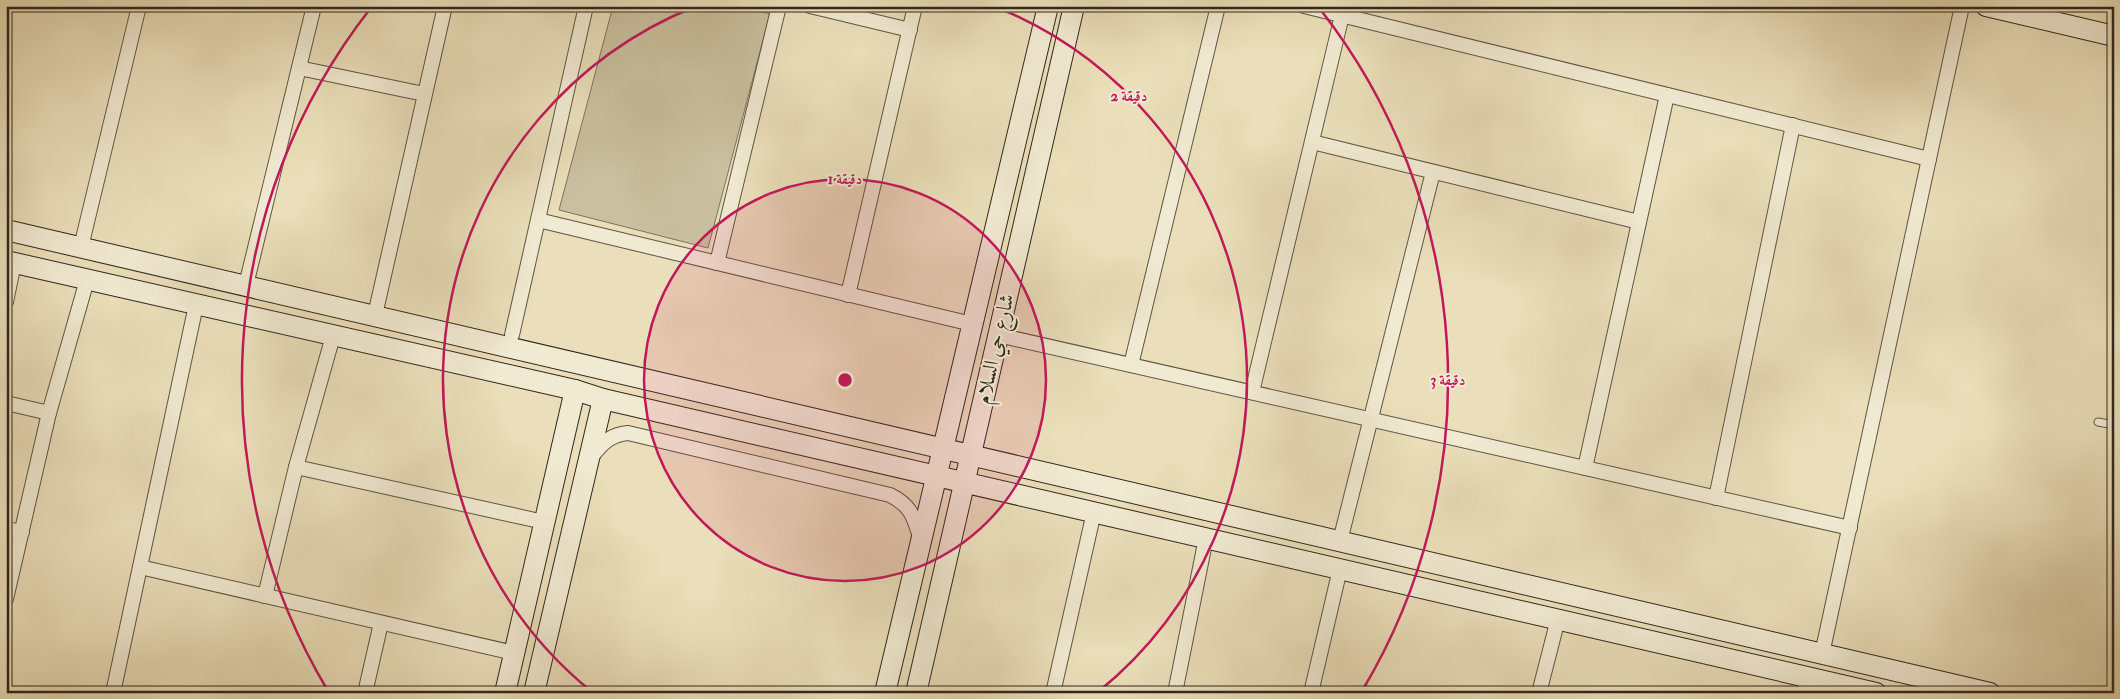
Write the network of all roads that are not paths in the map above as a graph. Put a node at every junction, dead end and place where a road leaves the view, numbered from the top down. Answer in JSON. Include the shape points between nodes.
{"nodes":[{"id":1,"x":140,"y":6,"type":"edge"},
{"id":2,"x":314,"y":6,"type":"edge"},
{"id":3,"x":444,"y":6,"type":"edge"},
{"id":4,"x":586,"y":6,"type":"edge"},
{"id":5,"x":779,"y":6,"type":"edge"},
{"id":6,"x":810,"y":6,"type":"edge"},
{"id":7,"x":915,"y":6,"type":"edge"},
{"id":8,"x":1048,"y":6,"type":"edge"},
{"id":9,"x":1074,"y":6,"type":"edge"},
{"id":10,"x":1218,"y":6,"type":"edge"},
{"id":11,"x":1304,"y":6,"type":"edge"},
{"id":12,"x":1962,"y":6,"type":"edge"},
{"id":13,"x":1986,"y":6,"type":"edge"},
{"id":14,"x":1343,"y":11,"type":"edge"},
{"id":15,"x":910,"y":30,"type":"junction"},
{"id":16,"x":2114,"y":36,"type":"edge"},
{"id":17,"x":299,"y":68,"type":"junction"},
{"id":18,"x":424,"y":94,"type":"junction"},
{"id":19,"x":1667,"y":95,"type":"junction"},
{"id":20,"x":1793,"y":125,"type":"junction"},
{"id":21,"x":1312,"y":142,"type":"junction"},
{"id":22,"x":1929,"y":159,"type":"junction"},
{"id":23,"x":1433,"y":172,"type":"junction"},
{"id":24,"x":538,"y":220,"type":"junction"},
{"id":25,"x":1639,"y":222,"type":"junction"},
{"id":26,"x":6,"y":230,"type":"edge"},
{"id":27,"x":81,"y":247,"type":"junction"},
{"id":28,"x":10,"y":262,"type":"edge"},
{"id":29,"x":717,"y":263,"type":"junction"},
{"id":30,"x":87,"y":280,"type":"junction"},
{"id":31,"x":246,"y":285,"type":"junction"},
{"id":32,"x":848,"y":294,"type":"junction"},
{"id":33,"x":6,"y":302,"type":"edge"},
{"id":34,"x":196,"y":305,"type":"junction"},
{"id":35,"x":374,"y":315,"type":"junction"},
{"id":36,"x":972,"y":324,"type":"junction"},
{"id":37,"x":512,"y":335,"type":"dead end"},
{"id":38,"x":998,"y":335,"type":"junction"},
{"id":39,"x":333,"y":336,"type":"junction"},
{"id":40,"x":1131,"y":365,"type":"junction"},
{"id":41,"x":575,"y":390,"type":"junction"},
{"id":42,"x":1252,"y":392,"type":"junction"},
{"id":43,"x":955,"y":397,"type":"junction"},
{"id":44,"x":603,"y":399,"type":"junction"},
{"id":45,"x":6,"y":403,"type":"edge"},
{"id":46,"x":982,"y":405,"type":"junction"},
{"id":47,"x":49,"y":413,"type":"junction"},
{"id":48,"x":1370,"y":419,"type":"junction"},
{"id":49,"x":2098,"y":422,"type":"dead end"},
{"id":50,"x":2114,"y":425,"type":"edge"},
{"id":51,"x":918,"y":442,"type":"junction"},
{"id":52,"x":943,"y":448,"type":"junction"},
{"id":53,"x":971,"y":454,"type":"junction"},
{"id":54,"x":589,"y":459,"type":"junction"},
{"id":55,"x":990,"y":459,"type":"junction"},
{"id":56,"x":296,"y":467,"type":"junction"},
{"id":57,"x":908,"y":468,"type":"junction"},
{"id":58,"x":1585,"y":468,"type":"junction"},
{"id":59,"x":937,"y":476,"type":"junction"},
{"id":60,"x":964,"y":482,"type":"junction"},
{"id":61,"x":987,"y":487,"type":"junction"},
{"id":62,"x":1716,"y":498,"type":"junction"},
{"id":63,"x":1094,"y":512,"type":"junction"},
{"id":64,"x":544,"y":522,"type":"junction"},
{"id":65,"x":1850,"y":528,"type":"junction"},
{"id":66,"x":6,"y":529,"type":"edge"},
{"id":67,"x":22,"y":532,"type":"junction"},
{"id":68,"x":1206,"y":538,"type":"junction"},
{"id":69,"x":921,"y":541,"type":"junction"},
{"id":70,"x":1340,"y":541,"type":"junction"},
{"id":71,"x":140,"y":567,"type":"junction"},
{"id":72,"x":1340,"y":569,"type":"junction"},
{"id":73,"x":528,"y":593,"type":"junction"},
{"id":74,"x":265,"y":596,"type":"junction"},
{"id":75,"x":556,"y":596,"type":"junction"},
{"id":76,"x":6,"y":599,"type":"edge"},
{"id":77,"x":1558,"y":619,"type":"junction"},
{"id":78,"x":1673,"y":619,"type":"junction"},
{"id":79,"x":521,"y":623,"type":"junction"},
{"id":80,"x":381,"y":624,"type":"junction"},
{"id":81,"x":1697,"y":625,"type":"junction"},
{"id":82,"x":548,"y":633,"type":"junction"},
{"id":83,"x":1665,"y":644,"type":"junction"},
{"id":84,"x":1689,"y":650,"type":"junction"},
{"id":85,"x":514,"y":653,"type":"junction"},
{"id":86,"x":1822,"y":654,"type":"junction"},
{"id":87,"x":1806,"y":685,"type":"edge"},
{"id":88,"x":113,"y":693,"type":"edge"},
{"id":89,"x":365,"y":693,"type":"edge"},
{"id":90,"x":505,"y":693,"type":"edge"},
{"id":91,"x":534,"y":693,"type":"edge"},
{"id":92,"x":885,"y":693,"type":"edge"},
{"id":93,"x":916,"y":693,"type":"edge"},
{"id":94,"x":1053,"y":693,"type":"edge"},
{"id":95,"x":1175,"y":693,"type":"edge"},
{"id":96,"x":1311,"y":693,"type":"edge"},
{"id":97,"x":1539,"y":693,"type":"edge"},
{"id":98,"x":1876,"y":693,"type":"edge"},
{"id":99,"x":1990,"y":693,"type":"edge"}],
"edges":[{"from":1,"to":27,"type":"street"},
{"from":2,"to":17,"type":"street"},
{"from":3,"to":18,"type":"street"},
{"from":4,"to":24,"type":"street"},
{"from":5,"to":29,"type":"street"},
{"from":6,"to":15,"type":"street"},
{"from":7,"to":15,"type":"street"},
{"from":8,"to":36,"type":"street"},
{"from":9,"to":38,"type":"street","name":"شارع حي السلام"},
{"from":10,"to":40,"type":"street"},
{"from":11,"to":14,"type":"street"},
{"from":12,"to":22,"type":"street"},
{"from":13,"to":16,"type":"street"},
{"from":14,"to":19,"type":"street"},
{"from":14,"to":21,"type":"street"},
{"from":15,"to":32,"type":"street"},
{"from":17,"to":18,"type":"street"},
{"from":17,"to":31,"type":"street"},
{"from":18,"to":35,"type":"street"},
{"from":19,"to":20,"type":"street"},
{"from":19,"to":25,"type":"street"},
{"from":20,"to":22,"type":"street"},
{"from":20,"to":62,"type":"street"},
{"from":21,"to":23,"type":"street"},
{"from":21,"to":42,"type":"street"},
{"from":22,"to":65,"type":"street"},
{"from":23,"to":25,"type":"street"},
{"from":23,"to":48,"type":"street"},
{"from":24,"to":29,"type":"street"},
{"from":24,"to":37,"type":"street"},
{"from":25,"to":58,"type":"street"},
{"from":26,"to":27,"type":"street"},
{"from":27,"to":31,"type":"street"},
{"from":28,"to":30,"type":"street"},
{"from":28,"to":33,"type":"street"},
{"from":29,"to":32,"type":"street"},
{"from":30,"to":34,"type":"street"},
{"from":30,"to":47,"type":"street"},
{"from":31,"to":35,"type":"street"},
{"from":32,"to":36,"type":"street"},
{"from":34,"to":39,"type":"street"},
{"from":34,"to":71,"type":"street"},
{"from":35,"to":51,"type":"street"},
{"from":36,"to":43,"type":"street"},
{"from":38,"to":40,"type":"street"},
{"from":38,"to":46,"type":"street","name":"شارع حي السلام"},
{"from":39,"to":41,"type":"street"},
{"from":39,"to":56,"type":"street"},
{"from":40,"to":42,"type":"street"},
{"from":41,"to":44,"type":"street"},
{"from":41,"to":64,"type":"street"},
{"from":42,"to":48,"type":"street"},
{"from":43,"to":46,"type":"street","via":[[967,405]]},
{"from":43,"to":52,"type":"street"},
{"from":44,"to":54,"type":"street"},
{"from":44,"to":57,"type":"street"},
{"from":45,"to":47,"type":"street"},
{"from":46,"to":53,"type":"street","name":"شارع حي السلام"},
{"from":47,"to":67,"type":"street"},
{"from":48,"to":58,"type":"street"},
{"from":48,"to":70,"type":"street"},
{"from":49,"to":50,"type":"lane"},
{"from":51,"to":52,"type":"street"},
{"from":51,"to":57,"type":"street","via":[[924,451],[922,462]]},
{"from":52,"to":53,"type":"street"},
{"from":52,"to":59,"type":"street"},
{"from":53,"to":55,"type":"street"},
{"from":53,"to":60,"type":"street","name":"شارع حي السلام"},
{"from":54,"to":69,"type":"street","via":[[615,434],[628,433],[880,492],[903,501],[910,510]]},
{"from":54,"to":75,"type":"street"},
{"from":55,"to":61,"type":"street","via":[[981,464],[978,474]]},
{"from":55,"to":70,"type":"street"},
{"from":56,"to":64,"type":"street"},
{"from":56,"to":74,"type":"street"},
{"from":57,"to":59,"type":"street"},
{"from":58,"to":62,"type":"street"},
{"from":59,"to":60,"type":"street"},
{"from":59,"to":69,"type":"street"},
{"from":60,"to":61,"type":"street"},
{"from":60,"to":93,"type":"street","name":"شارع حي السلام"},
{"from":61,"to":63,"type":"street"},
{"from":62,"to":65,"type":"street"},
{"from":63,"to":68,"type":"street"},
{"from":63,"to":94,"type":"street"},
{"from":64,"to":73,"type":"street"},
{"from":65,"to":86,"type":"street"},
{"from":66,"to":67,"type":"street"},
{"from":67,"to":76,"type":"street"},
{"from":68,"to":72,"type":"street"},
{"from":68,"to":95,"type":"street"},
{"from":69,"to":92,"type":"street"},
{"from":70,"to":78,"type":"street"},
{"from":71,"to":74,"type":"street"},
{"from":71,"to":88,"type":"street"},
{"from":72,"to":77,"type":"street"},
{"from":72,"to":96,"type":"street"},
{"from":73,"to":75,"type":"street","via":[[541,605],[550,603]]},
{"from":73,"to":79,"type":"street"},
{"from":74,"to":80,"type":"street"},
{"from":75,"to":82,"type":"street"},
{"from":77,"to":83,"type":"street"},
{"from":77,"to":97,"type":"street"},
{"from":78,"to":81,"type":"street"},
{"from":78,"to":83,"type":"street","via":[[1678,632],[1674,640]]},
{"from":79,"to":82,"type":"street","via":[[530,618],[540,620]]},
{"from":79,"to":85,"type":"street"},
{"from":80,"to":85,"type":"street"},
{"from":80,"to":89,"type":"street"},
{"from":81,"to":84,"type":"street","via":[[1685,632],[1683,641]]},
{"from":81,"to":86,"type":"street"},
{"from":82,"to":91,"type":"street"},
{"from":83,"to":84,"type":"street"},
{"from":84,"to":87,"type":"street"},
{"from":85,"to":90,"type":"street"},
{"from":86,"to":99,"type":"street"},
{"from":87,"to":98,"type":"street"}]}
